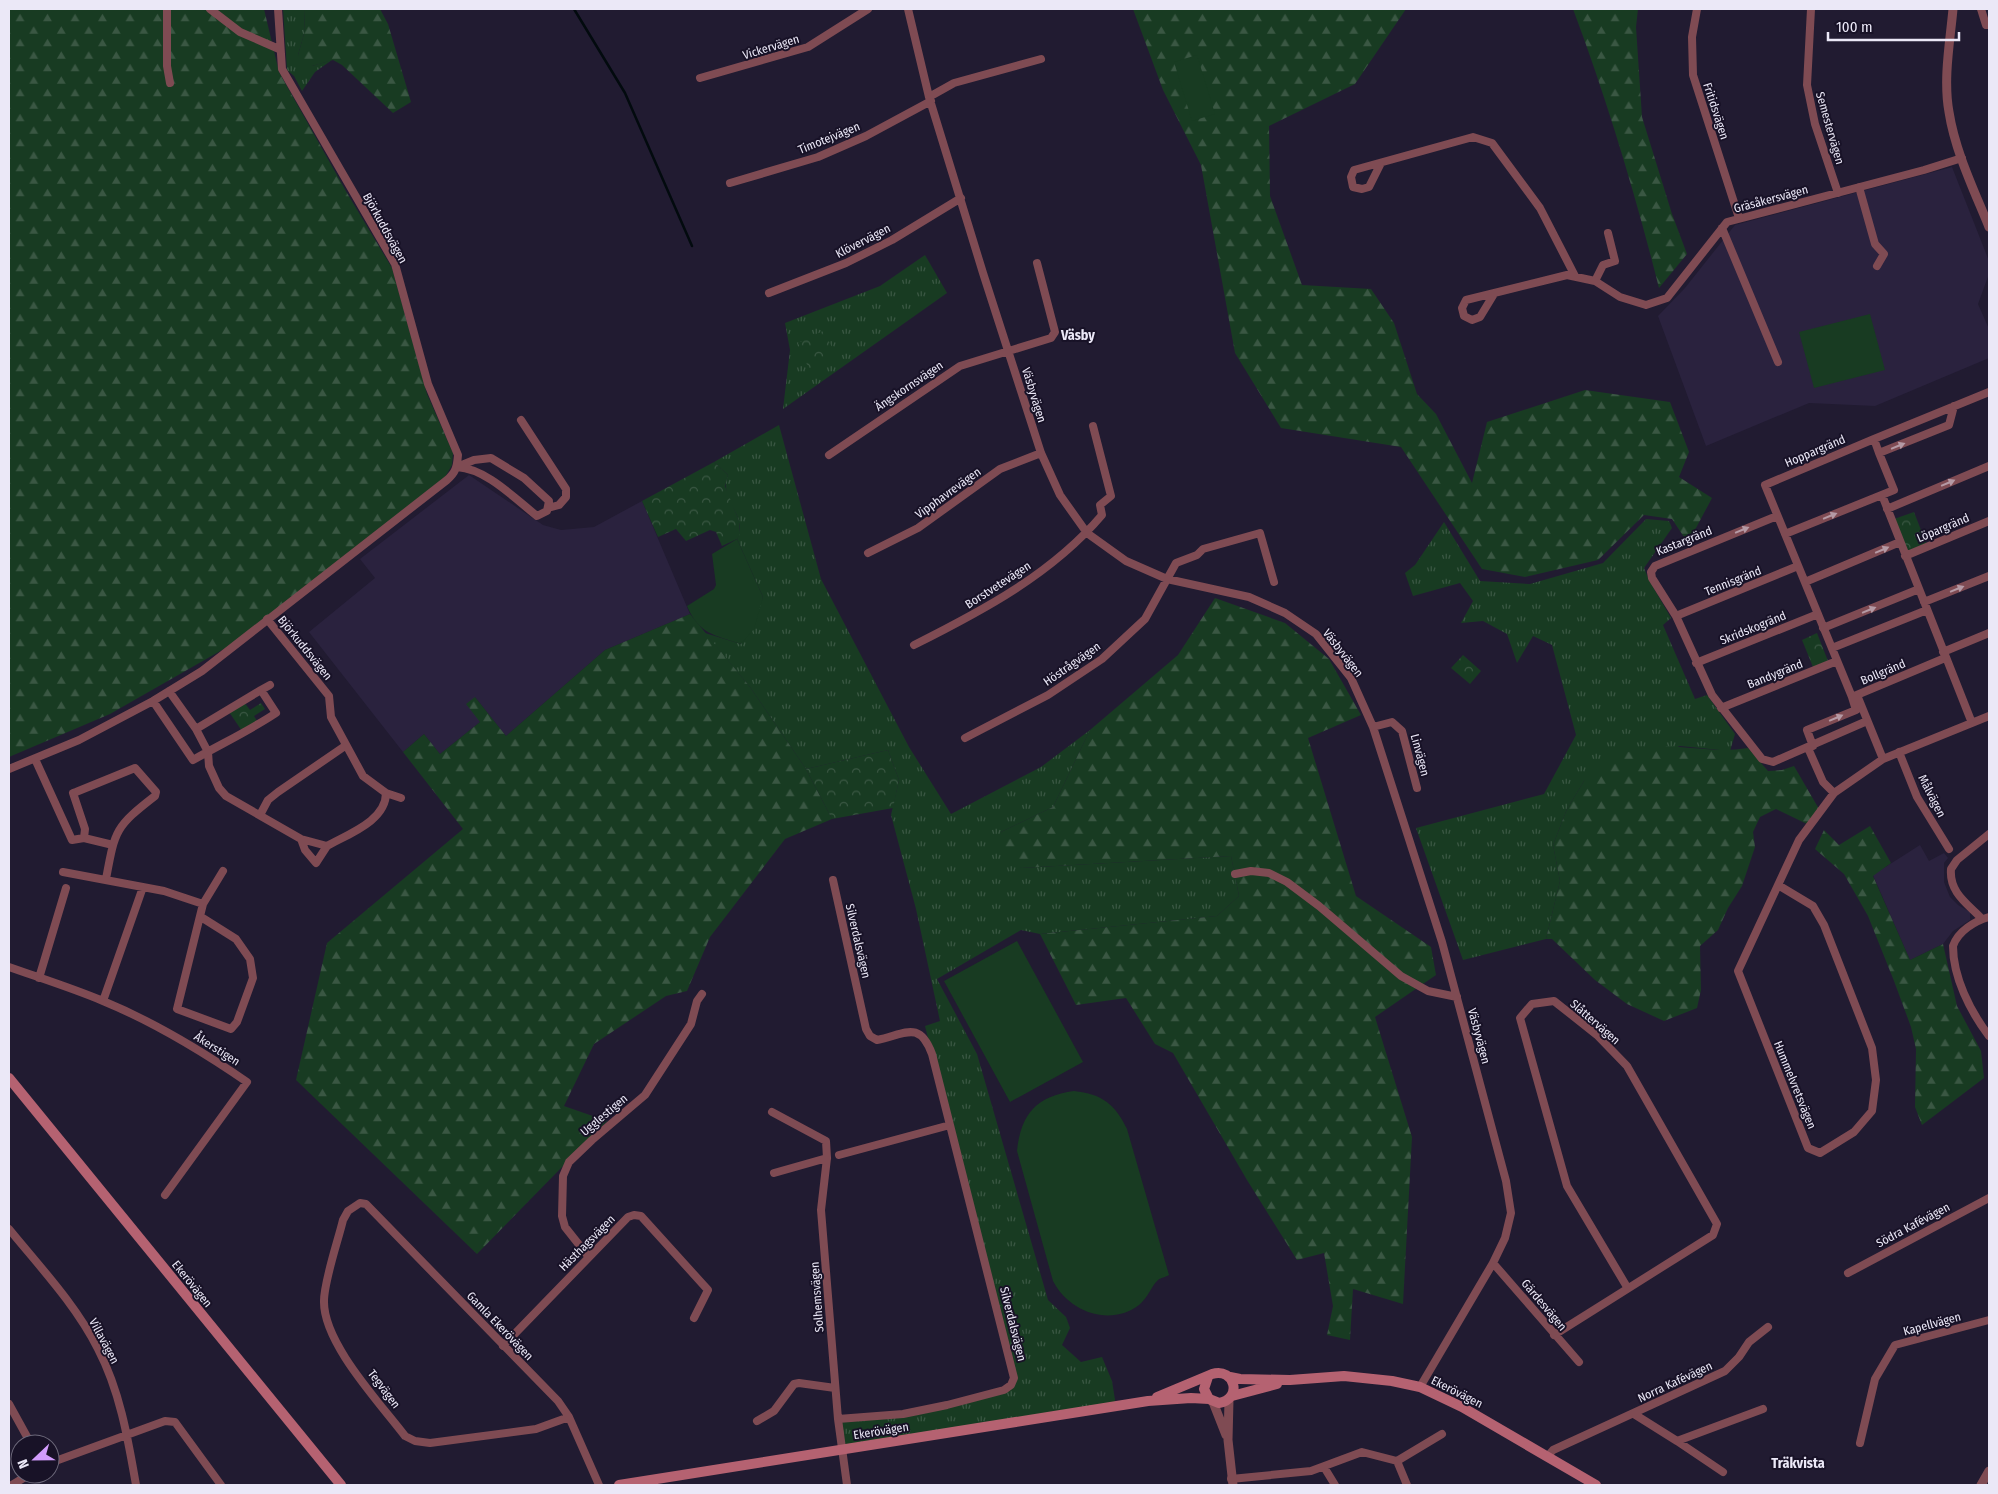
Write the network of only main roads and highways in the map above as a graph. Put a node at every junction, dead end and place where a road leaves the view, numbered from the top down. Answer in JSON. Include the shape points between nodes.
{"nodes":[{"id":1,"x":9,"y":1080,"type":"edge"},
{"id":2,"x":1208,"y":1377,"type":"junction"},
{"id":3,"x":1230,"y":1377,"type":"junction"},
{"id":4,"x":1290,"y":1380,"type":"junction"},
{"id":5,"x":1231,"y":1398,"type":"junction"},
{"id":6,"x":1148,"y":1401,"type":"junction"},
{"id":7,"x":1211,"y":1401,"type":"junction"},
{"id":8,"x":341,"y":1485,"type":"edge"},
{"id":9,"x":619,"y":1485,"type":"edge"},
{"id":10,"x":1596,"y":1485,"type":"edge"}],
"edges":[{"from":1,"to":8,"type":"main road","name":"Ekerövägen"},
{"from":2,"to":3,"type":"main road","via":[[1221,1372]]},
{"from":2,"to":6,"type":"main road","name":"Ekerövägen"},
{"from":2,"to":7,"type":"main road","via":[[1204,1389]]},
{"from":3,"to":4,"type":"main road","name":"Ekerövägen"},
{"from":3,"to":5,"type":"main road","via":[[1234,1386]]},
{"from":4,"to":5,"type":"main road","name":"Ekerövägen"},
{"from":4,"to":10,"type":"main road","name":"Ekerövägen","via":[[1344,1376],[1420,1387],[1462,1407]]},
{"from":5,"to":7,"type":"main road","via":[[1219,1403]]},
{"from":6,"to":7,"type":"main road","name":"Ekerövägen","via":[[1191,1398]]},
{"from":6,"to":9,"type":"main road","name":"Ekerövägen"}]}
